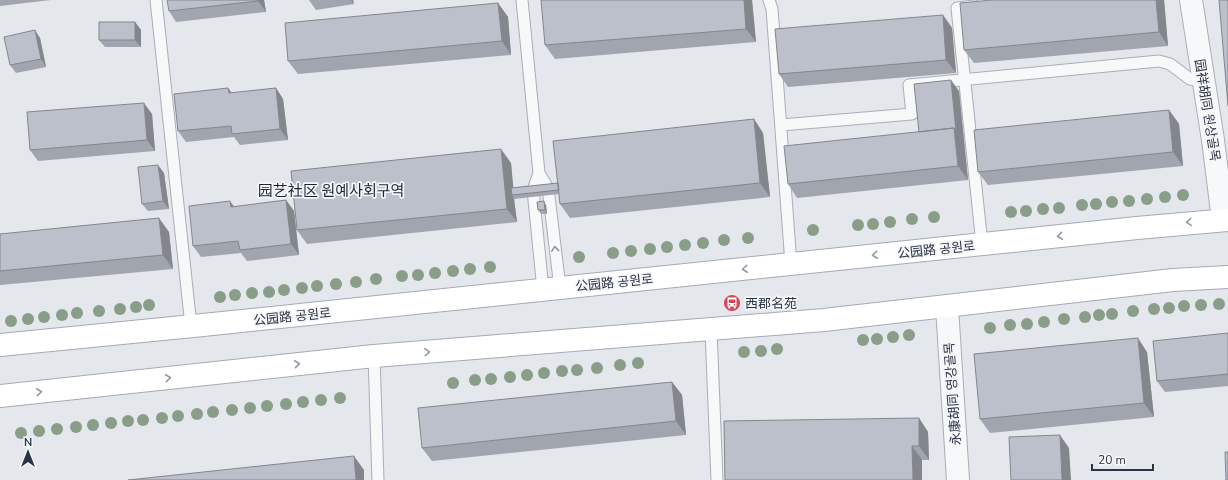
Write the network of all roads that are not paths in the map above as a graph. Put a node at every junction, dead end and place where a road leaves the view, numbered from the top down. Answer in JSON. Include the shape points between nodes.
{"nodes":[{"id":1,"x":156,"y":0,"type":"edge"},
{"id":2,"x":522,"y":0,"type":"edge"},
{"id":3,"x":769,"y":0,"type":"edge"},
{"id":4,"x":1191,"y":0,"type":"edge"},
{"id":5,"x":989,"y":5,"type":"edge"},
{"id":6,"x":964,"y":79,"type":"junction"},
{"id":7,"x":1203,"y":81,"type":"junction"},
{"id":8,"x":781,"y":124,"type":"junction"},
{"id":9,"x":539,"y":173,"type":"junction"},
{"id":10,"x":1225,"y":220,"type":"edge"},
{"id":11,"x":982,"y":244,"type":"junction"},
{"id":12,"x":790,"y":264,"type":"junction"},
{"id":13,"x":1228,"y":277,"type":"edge"},
{"id":14,"x":551,"y":289,"type":"junction"},
{"id":15,"x":947,"y":307,"type":"junction"},
{"id":16,"x":192,"y":326,"type":"junction"},
{"id":17,"x":711,"y":330,"type":"junction"},
{"id":18,"x":0,"y":345,"type":"edge"},
{"id":19,"x":374,"y":356,"type":"junction"},
{"id":20,"x":0,"y":396,"type":"edge"},
{"id":21,"x":378,"y":480,"type":"edge"},
{"id":22,"x":717,"y":480,"type":"edge"},
{"id":23,"x":958,"y":480,"type":"edge"}],
"edges":[{"from":1,"to":16,"type":"lane"},
{"from":2,"to":9,"type":"lane"},
{"from":3,"to":8,"type":"lane","via":[[772,8]]},
{"from":4,"to":7,"type":"street","name":"园祥胡同 원상골목"},
{"from":5,"to":6,"type":"lane","via":[[957,8]]},
{"from":6,"to":7,"type":"lane","via":[[1159,61],[1170,64],[1190,79]]},
{"from":6,"to":8,"type":"lane","via":[[909,85],[912,114]]},
{"from":6,"to":11,"type":"lane"},
{"from":7,"to":10,"type":"street","name":"园祥胡同 원상골목"},
{"from":8,"to":12,"type":"lane"},
{"from":14,"to":9,"type":"lane","one_way":true,"via":[[548,188]]},
{"from":9,"to":14,"type":"lane","via":[[533,190]]},
{"from":10,"to":11,"type":"main road","name":"公园路 공원로","one_way":true},
{"from":11,"to":12,"type":"main road","name":"公园路 공원로","one_way":true},
{"from":12,"to":14,"type":"main road","name":"公园路 공원로","one_way":true},
{"from":13,"to":15,"type":"main road","via":[[1143,284]]},
{"from":14,"to":16,"type":"main road","name":"公园路 공원로"},
{"from":15,"to":17,"type":"main road"},
{"from":15,"to":23,"type":"street","name":"永康胡同 영강골목"},
{"from":16,"to":18,"type":"main road","name":"公园路 공원로"},
{"from":19,"to":17,"type":"main road","one_way":true},
{"from":17,"to":22,"type":"lane"},
{"from":20,"to":19,"type":"main road","one_way":true},
{"from":19,"to":21,"type":"lane"}]}
